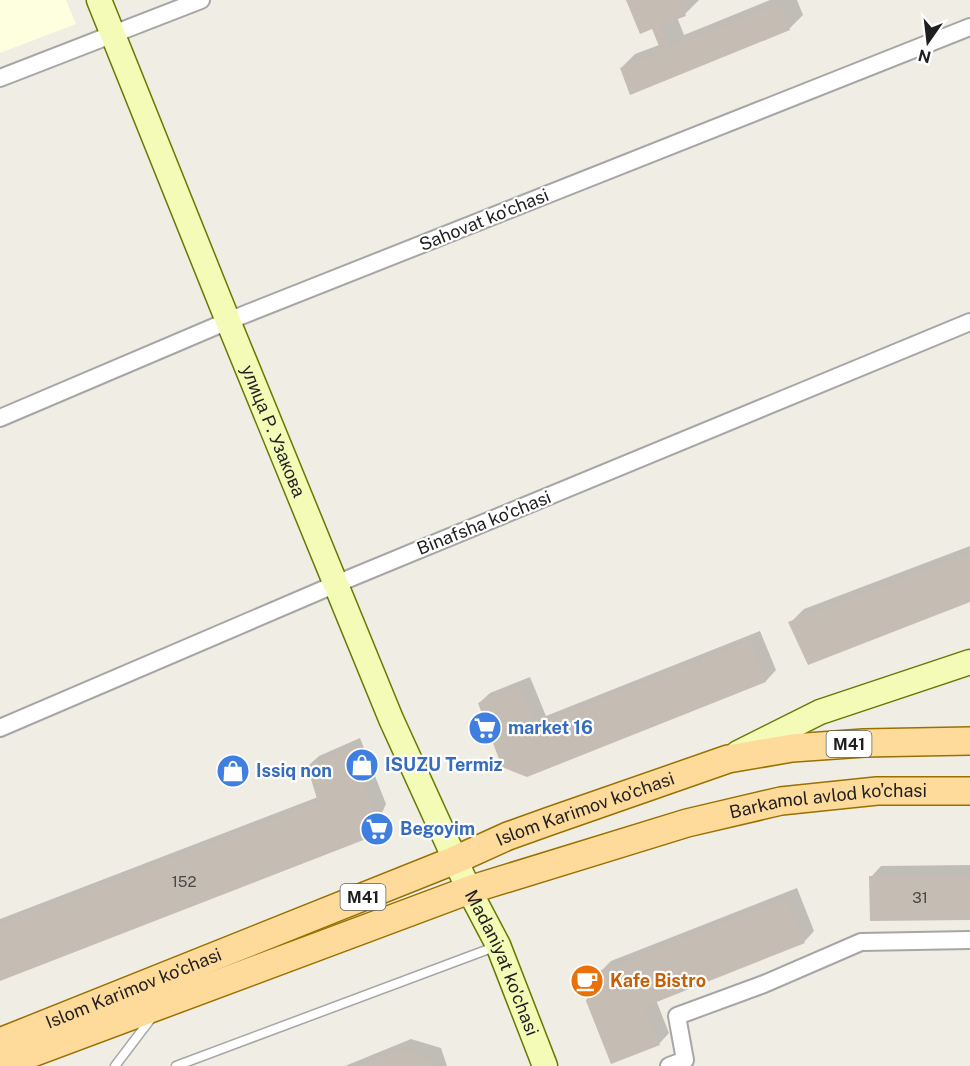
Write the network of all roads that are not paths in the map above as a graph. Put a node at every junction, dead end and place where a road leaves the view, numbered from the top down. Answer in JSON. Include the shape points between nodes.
{"nodes":[{"id":1,"x":99,"y":0,"type":"edge"},
{"id":2,"x":201,"y":0,"type":"edge"},
{"id":3,"x":970,"y":27,"type":"edge"},
{"id":4,"x":113,"y":35,"type":"junction"},
{"id":5,"x":0,"y":78,"type":"edge"},
{"id":6,"x":228,"y":321,"type":"junction"},
{"id":7,"x":970,"y":322,"type":"edge"},
{"id":8,"x":0,"y":418,"type":"edge"},
{"id":9,"x":336,"y":584,"type":"junction"},
{"id":10,"x":970,"y":662,"type":"edge"},
{"id":11,"x":0,"y":728,"type":"edge"},
{"id":12,"x":970,"y":741,"type":"edge"},
{"id":13,"x":728,"y":759,"type":"junction"},
{"id":14,"x":970,"y":791,"type":"edge"},
{"id":15,"x":687,"y":823,"type":"joint"},
{"id":16,"x":455,"y":860,"type":"junction"},
{"id":17,"x":469,"y":890,"type":"junction"},
{"id":18,"x":970,"y":940,"type":"edge"},
{"id":19,"x":498,"y":945,"type":"junction"},
{"id":20,"x":163,"y":1003,"type":"junction"},
{"id":21,"x":0,"y":1042,"type":"edge"},
{"id":22,"x":0,"y":1065,"type":"edge"},
{"id":23,"x":115,"y":1066,"type":"edge"},
{"id":24,"x":176,"y":1066,"type":"edge"},
{"id":25,"x":545,"y":1066,"type":"edge"},
{"id":26,"x":669,"y":1066,"type":"edge"}],
"edges":[{"from":1,"to":4,"type":"street","name":"улица Р. Узакова"},
{"from":2,"to":4,"type":"street"},
{"from":3,"to":6,"type":"street","name":"Sahovat ko'chasi"},
{"from":4,"to":5,"type":"street"},
{"from":4,"to":6,"type":"street","name":"улица Р. Узакова"},
{"from":6,"to":8,"type":"street","name":"Sahovat ko'chasi"},
{"from":6,"to":9,"type":"street","name":"улица Р. Узакова"},
{"from":7,"to":9,"type":"street","name":"Binafsha ko'chasi"},
{"from":9,"to":11,"type":"street","name":"Binafsha ko'chasi"},
{"from":9,"to":16,"type":"street","name":"улица Р. Узакова"},
{"from":10,"to":13,"type":"street","name":"Islom Karimov ko'chasi","via":[[820,712]]},
{"from":12,"to":13,"type":"main road","number":"M41","via":[[804,747]]},
{"from":13,"to":16,"type":"main road","name":"Islom Karimov ko'chasi","number":"M41","via":[[550,821]]},
{"from":14,"to":15,"type":"main road","name":"Barkamol avlod ko'chasi","number":"M41","via":[[877,791],[781,801]]},
{"from":15,"to":17,"type":"main road","name":"Islom Karimov ko'chasi","number":"M41"},
{"from":16,"to":17,"type":"street","name":"Madaniyat ko'chasi"},
{"from":16,"to":21,"type":"main road","name":"Islom Karimov ko'chasi","number":"M41"},
{"from":17,"to":19,"type":"street","name":"Madaniyat ko'chasi"},
{"from":17,"to":20,"type":"main road","name":"Islom Karimov ko'chasi","number":"M41"},
{"from":18,"to":26,"type":"street","via":[[861,942],[677,1016],[685,1060]]},
{"from":19,"to":24,"type":"lane"},
{"from":19,"to":25,"type":"street","name":"Madaniyat ko'chasi"},
{"from":20,"to":22,"type":"main road","name":"Islom Karimov ko'chasi","number":"M41"},
{"from":20,"to":23,"type":"lane"}]}
